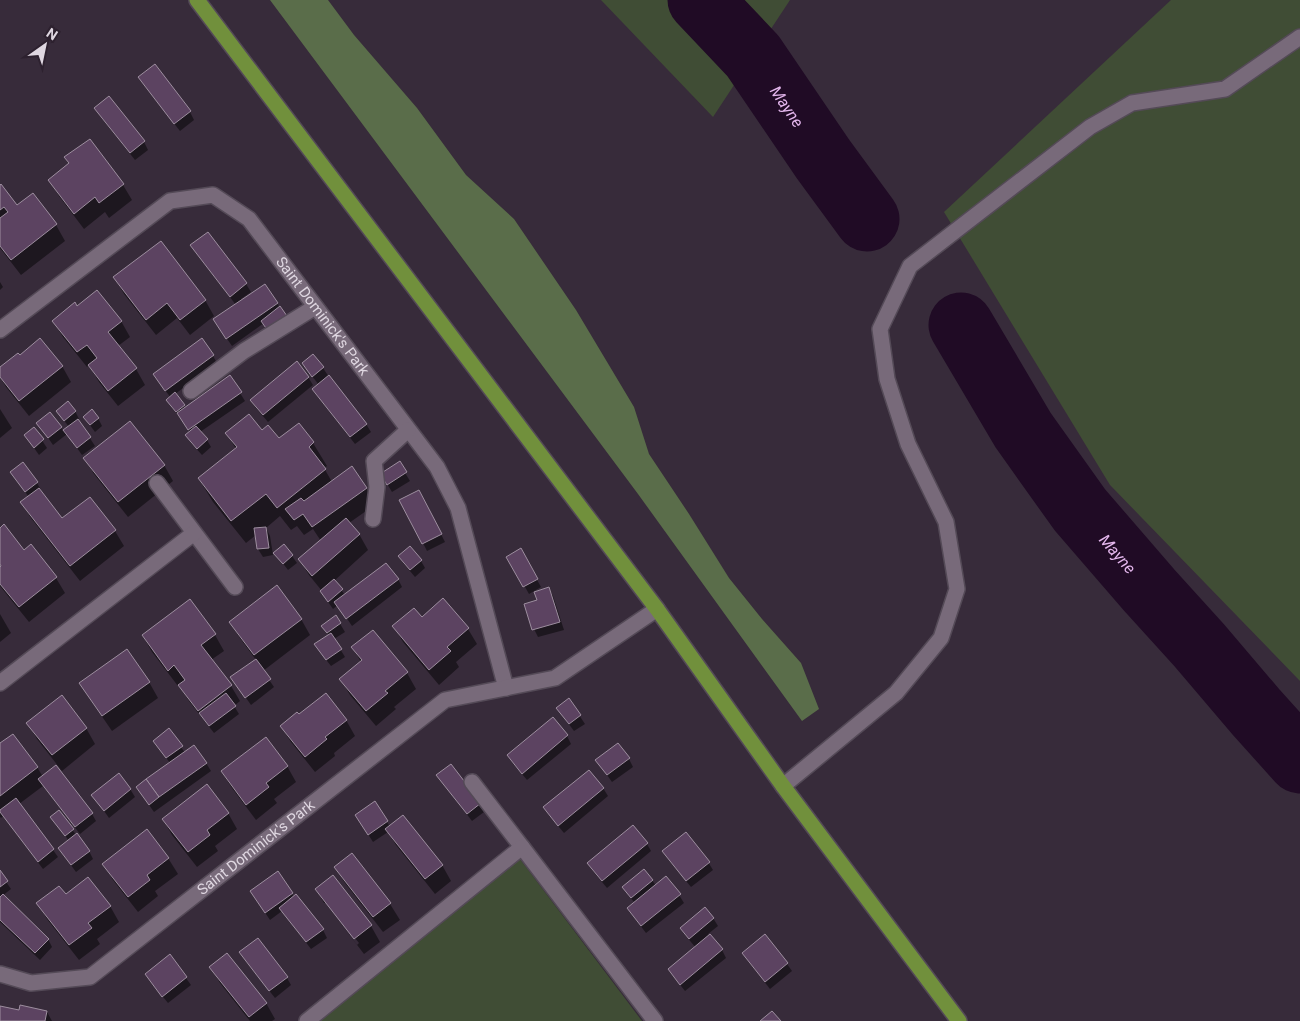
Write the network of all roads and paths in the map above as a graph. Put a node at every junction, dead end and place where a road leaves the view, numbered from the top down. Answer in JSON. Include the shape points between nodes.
{"nodes":[{"id":1,"x":197,"y":0,"type":"edge"},
{"id":2,"x":1300,"y":37,"type":"edge"},
{"id":3,"x":315,"y":307,"type":"junction"},
{"id":4,"x":0,"y":330,"type":"edge"},
{"id":5,"x":191,"y":391,"type":"dead end"},
{"id":6,"x":408,"y":430,"type":"junction"},
{"id":7,"x":157,"y":483,"type":"dead end"},
{"id":8,"x":373,"y":519,"type":"dead end"},
{"id":9,"x":194,"y":532,"type":"junction"},
{"id":10,"x":235,"y":587,"type":"dead end"},
{"id":11,"x":657,"y":609,"type":"junction"},
{"id":12,"x":0,"y":683,"type":"edge"},
{"id":13,"x":506,"y":688,"type":"junction"},
{"id":14,"x":472,"y":782,"type":"dead end"},
{"id":15,"x":783,"y":786,"type":"junction"},
{"id":16,"x":522,"y":847,"type":"junction"},
{"id":17,"x":0,"y":974,"type":"edge"},
{"id":18,"x":307,"y":1021,"type":"edge"},
{"id":19,"x":655,"y":1021,"type":"edge"},
{"id":20,"x":959,"y":1021,"type":"edge"}],
"edges":[{"from":1,"to":11,"type":"main road"},
{"from":2,"to":15,"type":"street","via":[[1225,89],[1132,103],[1090,127],[910,266],[880,329],[887,379],[908,444],[946,522],[957,588],[941,638],[896,693]]},
{"from":3,"to":4,"type":"street","name":"Saint Dominick's Park","via":[[248,219],[213,195],[170,201]]},
{"from":3,"to":5,"type":"street","via":[[244,351]]},
{"from":3,"to":6,"type":"street","name":"Saint Dominick's Park"},
{"from":6,"to":8,"type":"street","via":[[374,462],[377,488]]},
{"from":6,"to":13,"type":"street","name":"Saint Dominick's Park","via":[[437,467],[458,508]]},
{"from":7,"to":9,"type":"street"},
{"from":9,"to":10,"type":"street"},
{"from":9,"to":12,"type":"street"},
{"from":11,"to":13,"type":"street","name":"Saint Dominick's Park","via":[[555,678]]},
{"from":11,"to":15,"type":"main road"},
{"from":13,"to":17,"type":"street","name":"Saint Dominick's Park","via":[[445,700],[90,976],[32,983]]},
{"from":14,"to":16,"type":"street"},
{"from":15,"to":20,"type":"main road"},
{"from":16,"to":18,"type":"street"},
{"from":16,"to":19,"type":"street"}]}
